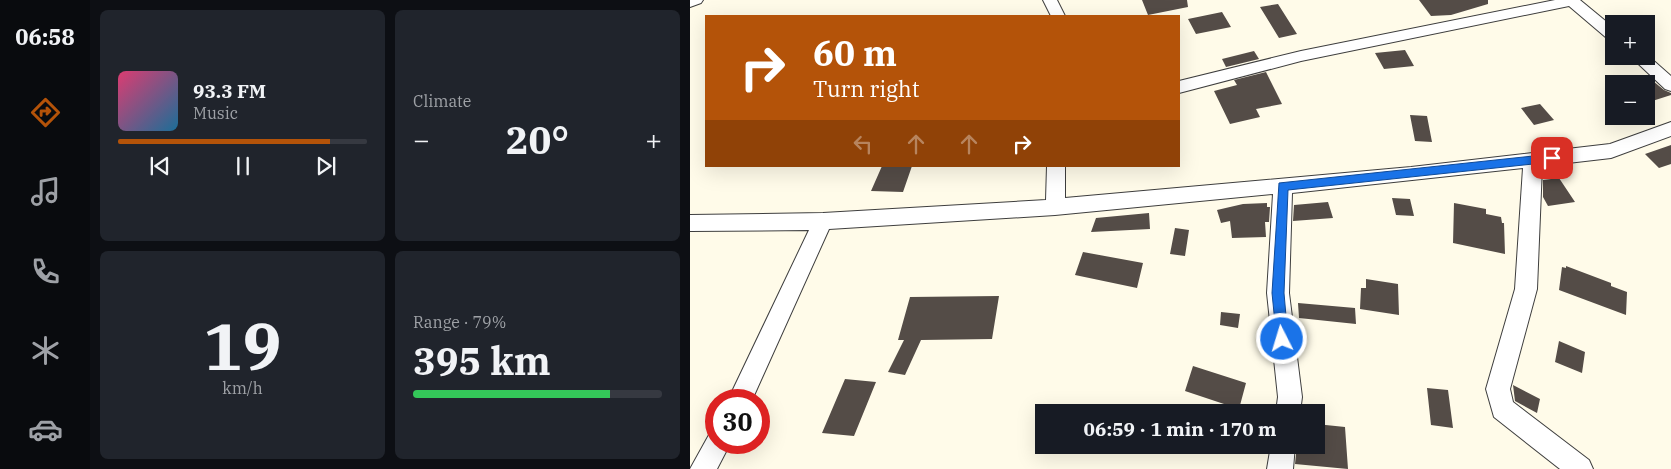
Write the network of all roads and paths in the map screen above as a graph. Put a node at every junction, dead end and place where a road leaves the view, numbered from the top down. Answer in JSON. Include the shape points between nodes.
{"nodes":[{"id":1,"x":696,"y":0,"type":"edge"},
{"id":2,"x":1050,"y":0,"type":"edge"},
{"id":3,"x":1572,"y":1,"type":"edge"},
{"id":4,"x":690,"y":2,"type":"edge"},
{"id":5,"x":1058,"y":15,"type":"edge"},
{"id":6,"x":1605,"y":28,"type":"edge"},
{"id":7,"x":1649,"y":65,"type":"edge"},
{"id":8,"x":1671,"y":84,"type":"edge"},
{"id":9,"x":1180,"y":87,"type":"edge"},
{"id":10,"x":1671,"y":129,"type":"edge"},
{"id":11,"x":1533,"y":160,"type":"junction"},
{"id":12,"x":1056,"y":167,"type":"edge"},
{"id":13,"x":1283,"y":186,"type":"junction"},
{"id":14,"x":1055,"y":207,"type":"junction"},
{"id":15,"x":823,"y":221,"type":"junction"},
{"id":16,"x":690,"y":223,"type":"edge"},
{"id":17,"x":745,"y":389,"type":"edge"},
{"id":18,"x":1289,"y":404,"type":"edge"},
{"id":19,"x":712,"y":454,"type":"edge"},
{"id":20,"x":1282,"y":454,"type":"edge"},
{"id":21,"x":703,"y":469,"type":"edge"},
{"id":22,"x":1280,"y":469,"type":"edge"},
{"id":23,"x":1580,"y":469,"type":"edge"}],
"edges":[{"from":1,"to":4,"type":"street"},
{"from":2,"to":5,"type":"street"},
{"from":3,"to":6,"type":"street"},
{"from":3,"to":9,"type":"street","via":[[1301,56]]},
{"from":7,"to":8,"type":"street"},
{"from":10,"to":11,"type":"street","via":[[1611,152]]},
{"from":11,"to":13,"type":"street"},
{"from":11,"to":23,"type":"street","via":[[1526,289],[1498,389],[1502,409]]},
{"from":12,"to":14,"type":"street"},
{"from":13,"to":14,"type":"street"},
{"from":13,"to":18,"type":"street","via":[[1278,293]]},
{"from":14,"to":15,"type":"street"},
{"from":15,"to":16,"type":"street"},
{"from":15,"to":17,"type":"street"},
{"from":19,"to":21,"type":"street"},
{"from":20,"to":22,"type":"street"}]}
